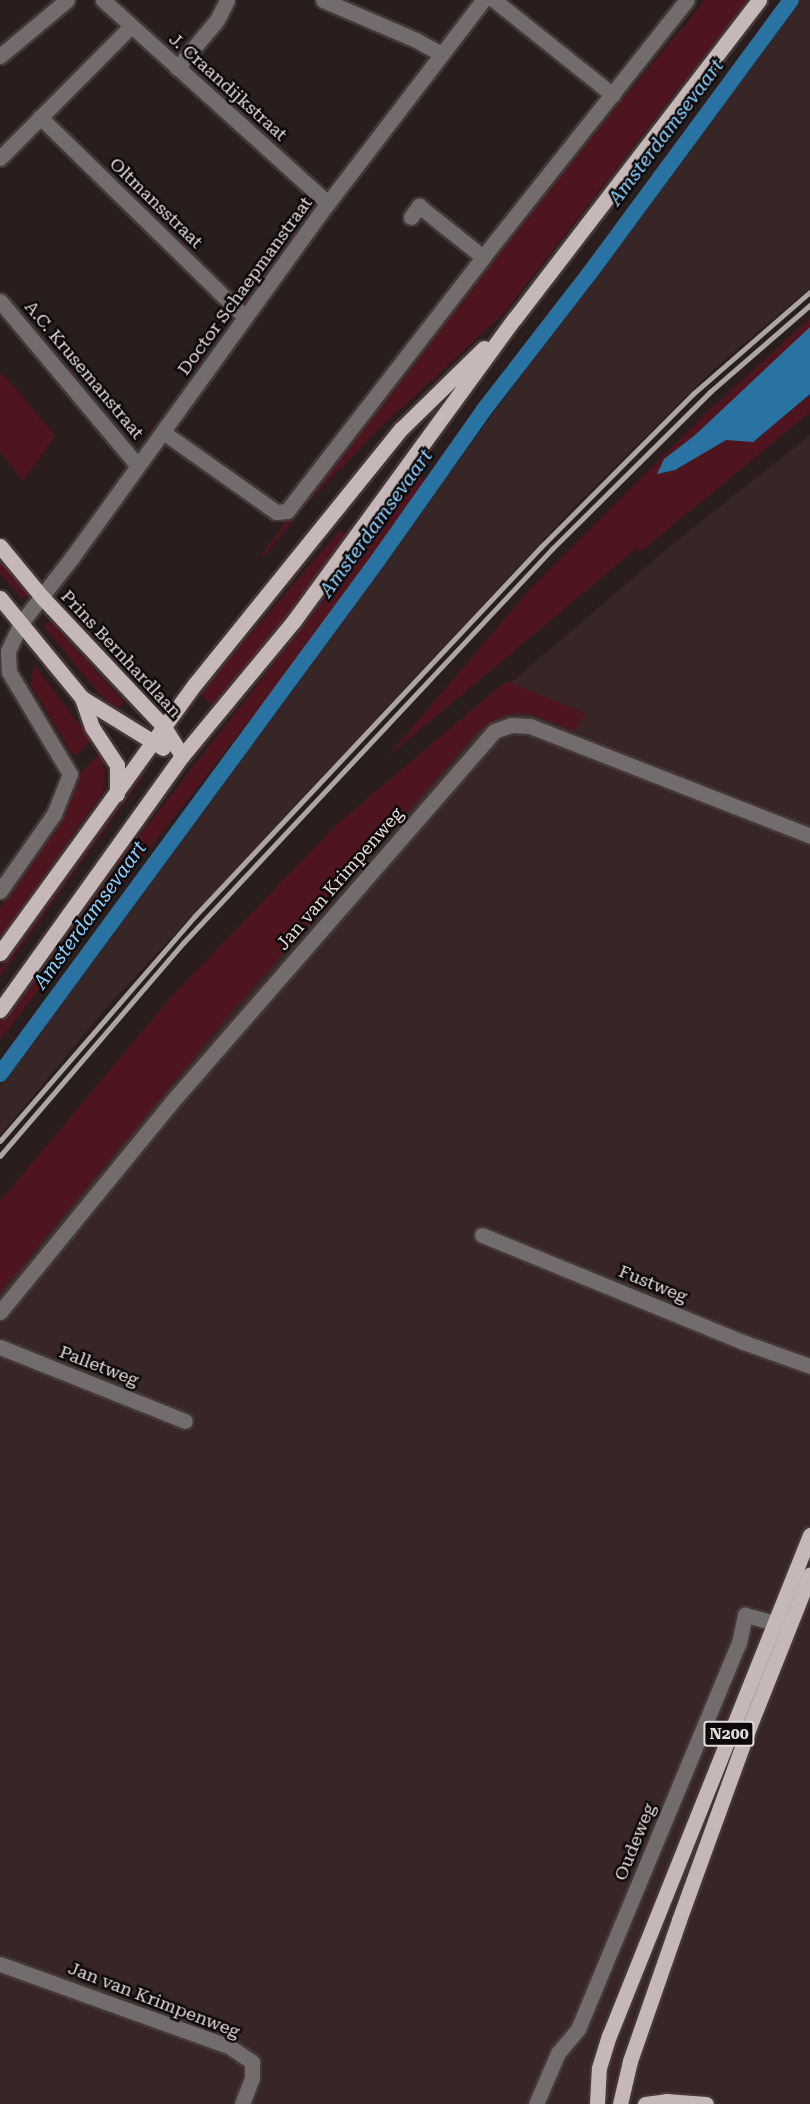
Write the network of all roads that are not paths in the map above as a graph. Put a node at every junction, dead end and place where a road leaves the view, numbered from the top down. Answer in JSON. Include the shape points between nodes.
{"nodes":[{"id":1,"x":67,"y":0,"type":"edge"},
{"id":2,"x":103,"y":0,"type":"edge"},
{"id":3,"x":227,"y":0,"type":"edge"},
{"id":4,"x":323,"y":0,"type":"edge"},
{"id":5,"x":483,"y":0,"type":"edge"},
{"id":6,"x":494,"y":0,"type":"edge"},
{"id":7,"x":687,"y":0,"type":"edge"},
{"id":8,"x":759,"y":0,"type":"edge"},
{"id":9,"x":130,"y":27,"type":"junction"},
{"id":10,"x":441,"y":54,"type":"junction"},
{"id":11,"x":0,"y":56,"type":"edge"},
{"id":12,"x":177,"y":68,"type":"junction"},
{"id":13,"x":613,"y":95,"type":"junction"},
{"id":14,"x":40,"y":117,"type":"junction"},
{"id":15,"x":0,"y":158,"type":"edge"},
{"id":16,"x":328,"y":203,"type":"junction"},
{"id":17,"x":411,"y":218,"type":"dead end"},
{"id":18,"x":483,"y":257,"type":"junction"},
{"id":19,"x":0,"y":301,"type":"edge"},
{"id":20,"x":245,"y":317,"type":"junction"},
{"id":21,"x":515,"y":318,"type":"junction"},
{"id":22,"x":163,"y":432,"type":"junction"},
{"id":23,"x":137,"y":465,"type":"junction"},
{"id":24,"x":0,"y":546,"type":"edge"},
{"id":25,"x":42,"y":597,"type":"junction"},
{"id":26,"x":0,"y":598,"type":"edge"},
{"id":27,"x":21,"y":623,"type":"junction"},
{"id":28,"x":82,"y":698,"type":"junction"},
{"id":29,"x":164,"y":728,"type":"junction"},
{"id":30,"x":154,"y":744,"type":"junction"},
{"id":31,"x":182,"y":756,"type":"junction"},
{"id":32,"x":117,"y":794,"type":"junction"},
{"id":33,"x":810,"y":836,"type":"edge"},
{"id":34,"x":0,"y":891,"type":"edge"},
{"id":35,"x":0,"y":953,"type":"edge"},
{"id":36,"x":0,"y":1010,"type":"edge"},
{"id":37,"x":482,"y":1235,"type":"dead end"},
{"id":38,"x":0,"y":1312,"type":"edge"},
{"id":39,"x":0,"y":1347,"type":"edge"},
{"id":40,"x":810,"y":1366,"type":"edge"},
{"id":41,"x":185,"y":1421,"type":"dead end"},
{"id":42,"x":810,"y":1535,"type":"edge"},
{"id":43,"x":810,"y":1574,"type":"edge"},
{"id":44,"x":782,"y":1625,"type":"junction"},
{"id":45,"x":0,"y":1964,"type":"edge"},
{"id":46,"x":242,"y":2104,"type":"edge"},
{"id":47,"x":536,"y":2104,"type":"edge"},
{"id":48,"x":597,"y":2104,"type":"edge"},
{"id":49,"x":620,"y":2104,"type":"edge"},
{"id":50,"x":645,"y":2104,"type":"edge"},
{"id":51,"x":706,"y":2104,"type":"edge"}],
"edges":[{"from":1,"to":11,"type":"street"},
{"from":2,"to":9,"type":"street","name":"J. Craandijkstraat"},
{"from":3,"to":12,"type":"street","via":[[217,21]]},
{"from":4,"to":10,"type":"street"},
{"from":5,"to":10,"type":"street","name":"Doctor Schaepmanstraat"},
{"from":6,"to":13,"type":"street"},
{"from":7,"to":13,"type":"street"},
{"from":8,"to":21,"type":"main road"},
{"from":9,"to":12,"type":"street","name":"J. Craandijkstraat"},
{"from":9,"to":14,"type":"street"},
{"from":10,"to":16,"type":"street","name":"Doctor Schaepmanstraat"},
{"from":12,"to":16,"type":"street","name":"J. Craandijkstraat"},
{"from":13,"to":18,"type":"street"},
{"from":14,"to":15,"type":"street"},
{"from":14,"to":20,"type":"street","name":"Oltmansstraat"},
{"from":16,"to":20,"type":"street","name":"Doctor Schaepmanstraat"},
{"from":17,"to":18,"type":"street","via":[[419,206]]},
{"from":18,"to":22,"type":"street","name":"A.C. Krusemanstraat","via":[[291,507],[282,513]]},
{"from":19,"to":23,"type":"street","name":"A.C. Krusemanstraat"},
{"from":20,"to":22,"type":"street","name":"Doctor Schaepmanstraat"},
{"from":21,"to":29,"type":"main road","via":[[401,429],[195,684]]},
{"from":21,"to":31,"type":"main road","via":[[293,622]]},
{"from":22,"to":23,"type":"street","name":"Doctor Schaepmanstraat"},
{"from":23,"to":25,"type":"street","name":"Doctor Schaepmanstraat"},
{"from":24,"to":25,"type":"main road","name":"Prins Bernhardlaan"},
{"from":25,"to":27,"type":"street","name":"Doctor Schaepmanstraat"},
{"from":25,"to":29,"type":"main road","name":"Prins Bernhardlaan"},
{"from":26,"to":27,"type":"main road","name":"Prins Bernhardlaan"},
{"from":27,"to":28,"type":"main road","name":"Prins Bernhardlaan"},
{"from":27,"to":34,"type":"street","via":[[8,651],[9,672],[70,774],[54,814]]},
{"from":28,"to":30,"type":"main road","name":"Prins Bernhardlaan"},
{"from":28,"to":32,"type":"main road","name":"Prins Bernhardlaan","via":[[92,727],[117,765]]},
{"from":29,"to":30,"type":"main road"},
{"from":29,"to":31,"type":"main road","name":"Prins Bernhardlaan"},
{"from":30,"to":31,"type":"main road","name":"Prins Bernhardlaan"},
{"from":30,"to":32,"type":"main road"},
{"from":31,"to":36,"type":"main road"},
{"from":32,"to":35,"type":"main road"},
{"from":33,"to":38,"type":"street","name":"Jan van Krimpenweg","via":[[530,726],[512,724],[494,731],[177,1096]]},
{"from":37,"to":40,"type":"street","name":"Fustweg"},
{"from":39,"to":41,"type":"street","name":"Palletweg"},
{"from":42,"to":44,"type":"main road","number":"N200"},
{"from":43,"to":44,"type":"main road","number":"N200"},
{"from":44,"to":47,"type":"street","name":"Oudeweg","via":[[746,1615],[739,1643],[579,2029],[558,2053]]},
{"from":44,"to":48,"type":"main road","number":"N200","via":[[609,2036],[599,2068]]},
{"from":44,"to":49,"type":"main road","number":"N200","via":[[630,2061]]},
{"from":45,"to":46,"type":"street","name":"Jan van Krimpenweg","via":[[230,2047],[252,2062],[252,2078]]},
{"from":50,"to":51,"type":"main road"}]}
